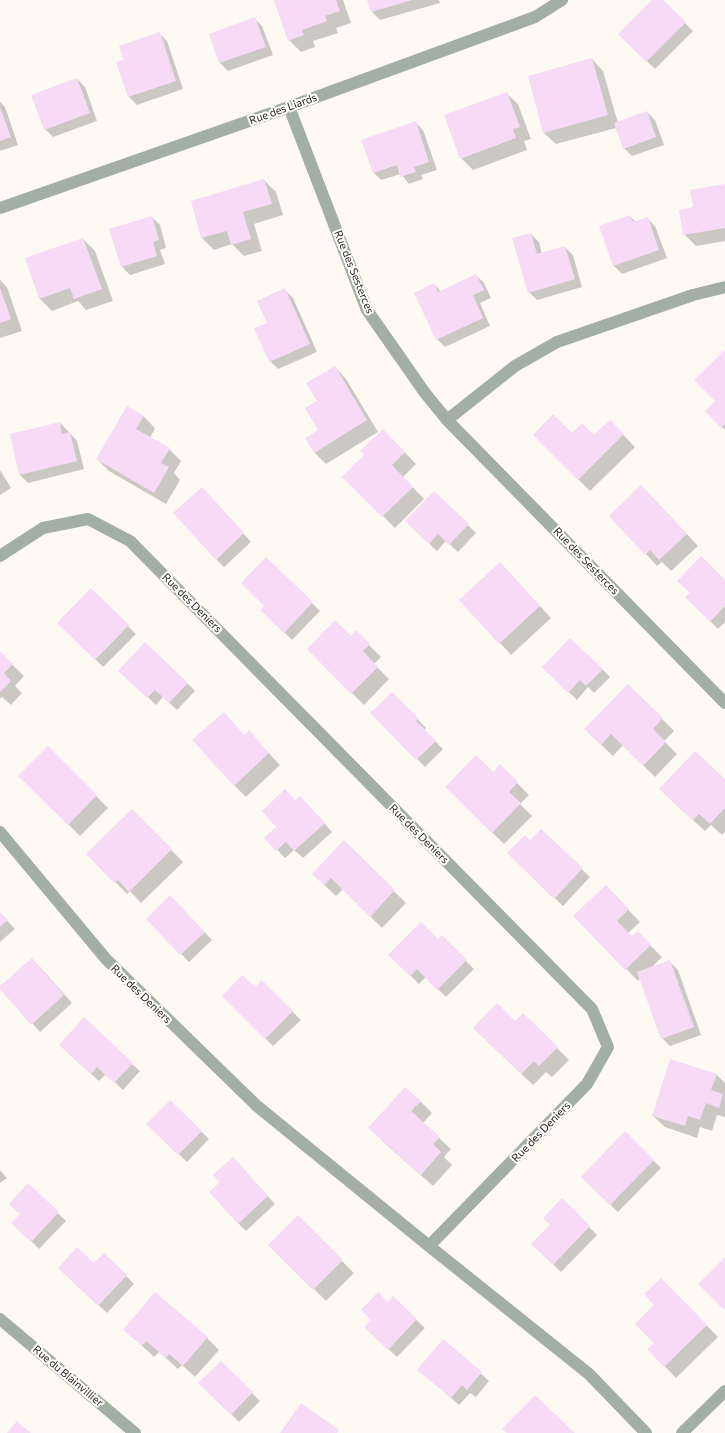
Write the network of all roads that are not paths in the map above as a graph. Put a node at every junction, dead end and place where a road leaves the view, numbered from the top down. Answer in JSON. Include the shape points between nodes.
{"nodes":[{"id":1,"x":562,"y":0,"type":"edge"},
{"id":2,"x":289,"y":107,"type":"junction"},
{"id":3,"x":0,"y":208,"type":"edge"},
{"id":4,"x":725,"y":287,"type":"edge"},
{"id":5,"x":447,"y":420,"type":"junction"},
{"id":6,"x":0,"y":556,"type":"edge"},
{"id":7,"x":725,"y":703,"type":"edge"},
{"id":8,"x":0,"y":832,"type":"edge"},
{"id":9,"x":429,"y":1246,"type":"junction"},
{"id":10,"x":0,"y":1319,"type":"edge"},
{"id":11,"x":725,"y":1391,"type":"edge"},
{"id":12,"x":135,"y":1433,"type":"edge"},
{"id":13,"x":646,"y":1433,"type":"edge"},
{"id":14,"x":682,"y":1433,"type":"edge"}],
"edges":[{"from":1,"to":2,"type":"street","name":"Rue des Liards","via":[[535,17]]},
{"from":2,"to":3,"type":"street","name":"Rue des Liards"},
{"from":2,"to":5,"type":"street","name":"Rue des Sesterces","via":[[367,310]]},
{"from":4,"to":5,"type":"street","via":[[693,295],[557,342],[515,366]]},
{"from":5,"to":7,"type":"street","name":"Rue des Sesterces"},
{"from":6,"to":9,"type":"street","name":"Rue des Deniers","via":[[43,528],[88,518],[130,541],[592,1009],[608,1048],[587,1084]]},
{"from":8,"to":9,"type":"street","name":"Rue des Deniers","via":[[106,959],[257,1106]]},
{"from":9,"to":13,"type":"street","name":"Rue des Deniers","via":[[589,1374]]},
{"from":10,"to":12,"type":"street","name":"Rue du Blainvillier"},
{"from":11,"to":14,"type":"street"}]}
